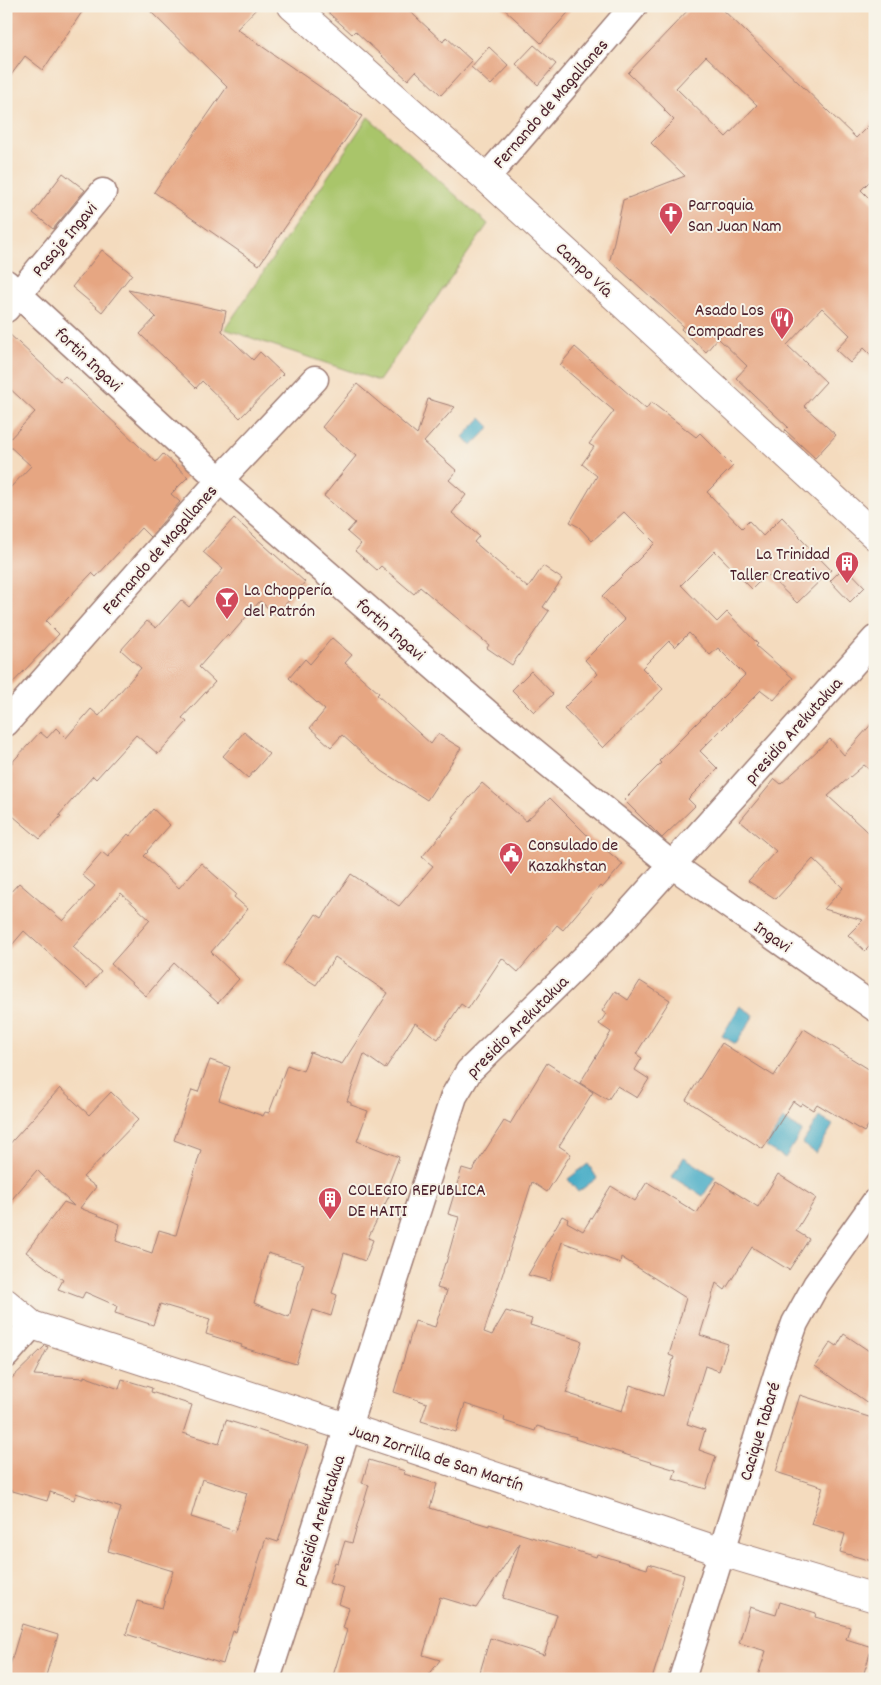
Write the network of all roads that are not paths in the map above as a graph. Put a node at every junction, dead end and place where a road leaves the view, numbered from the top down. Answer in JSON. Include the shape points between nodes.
{"nodes":[{"id":1,"x":634,"y":6,"type":"edge"},
{"id":2,"x":303,"y":10,"type":"edge"},
{"id":3,"x":486,"y":178,"type":"junction"},
{"id":4,"x":103,"y":192,"type":"dead end"},
{"id":5,"x":10,"y":295,"type":"edge"},
{"id":6,"x":315,"y":379,"type":"dead end"},
{"id":7,"x":220,"y":480,"type":"junction"},
{"id":8,"x":875,"y":536,"type":"edge"},
{"id":9,"x":875,"y":639,"type":"edge"},
{"id":10,"x":6,"y":723,"type":"edge"},
{"id":11,"x":672,"y":865,"type":"junction"},
{"id":12,"x":875,"y":1008,"type":"edge"},
{"id":13,"x":875,"y":1202,"type":"edge"},
{"id":14,"x":6,"y":1303,"type":"edge"},
{"id":15,"x":32,"y":1325,"type":"junction"},
{"id":16,"x":6,"y":1355,"type":"edge"},
{"id":17,"x":347,"y":1427,"type":"junction"},
{"id":18,"x":722,"y":1552,"type":"junction"},
{"id":19,"x":875,"y":1598,"type":"edge"},
{"id":20,"x":267,"y":1679,"type":"edge"},
{"id":21,"x":682,"y":1679,"type":"edge"}],
"edges":[{"from":1,"to":3,"type":"street","name":"Fernando de Magallanes"},
{"from":2,"to":3,"type":"street","name":"Campo Vía"},
{"from":3,"to":8,"type":"street","name":"Campo Vía"},
{"from":4,"to":5,"type":"street","name":"Pasaje Ingavi"},
{"from":5,"to":7,"type":"street","name":"fortin Ingavi"},
{"from":6,"to":7,"type":"street","name":"Fernando de Magallanes"},
{"from":7,"to":10,"type":"street","name":"Fernando de Magallanes"},
{"from":7,"to":11,"type":"street","name":"fortin Ingavi","via":[[493,718]]},
{"from":9,"to":11,"type":"street","name":"presidio Arekutakua"},
{"from":11,"to":12,"type":"street","name":"Ingavi"},
{"from":11,"to":17,"type":"street","name":"presidio Arekutakua","via":[[616,927],[469,1071],[454,1096]]},
{"from":13,"to":18,"type":"street","name":"Cacique Tabaré","via":[[816,1285],[795,1323]]},
{"from":14,"to":15,"type":"street","name":"Juan Zorrilla de San Martín"},
{"from":15,"to":16,"type":"street"},
{"from":15,"to":17,"type":"street","name":"Juan Zorrilla de San Martín"},
{"from":17,"to":18,"type":"street","name":"Juan Zorrilla de San Martín"},
{"from":17,"to":20,"type":"street","name":"presidio Arekutakua"},
{"from":18,"to":19,"type":"street","name":"Juan Zorrilla de San Martín"},
{"from":18,"to":21,"type":"street","name":"Cacique Tabaré"}]}
